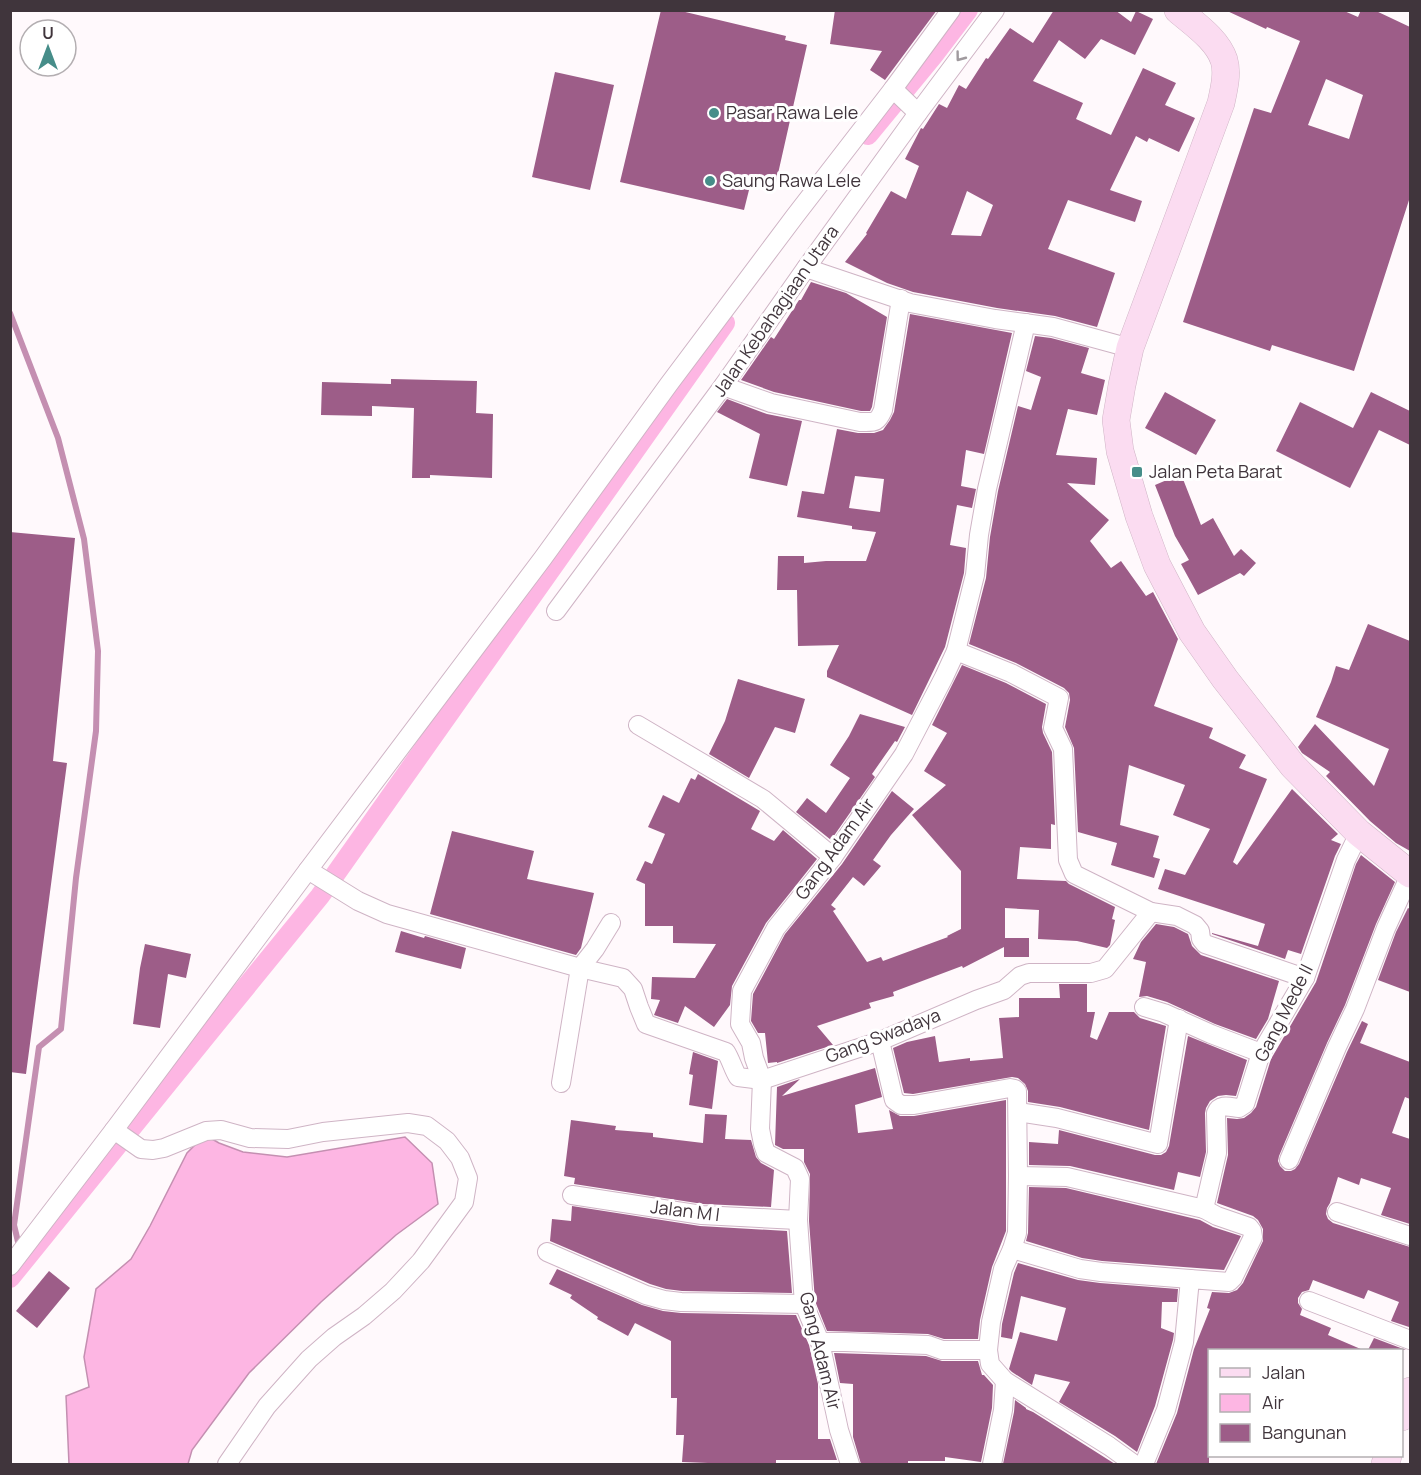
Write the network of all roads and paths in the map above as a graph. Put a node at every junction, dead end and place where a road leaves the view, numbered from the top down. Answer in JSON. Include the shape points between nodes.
{"nodes":[{"id":1,"x":951,"y":10,"type":"edge"},
{"id":2,"x":995,"y":10,"type":"edge"},
{"id":3,"x":1178,"y":10,"type":"edge"},
{"id":4,"x":894,"y":90,"type":"junction"},
{"id":5,"x":916,"y":111,"type":"junction"},
{"id":6,"x":806,"y":268,"type":"junction"},
{"id":7,"x":901,"y":299,"type":"junction"},
{"id":8,"x":1026,"y":323,"type":"junction"},
{"id":9,"x":1130,"y":348,"type":"junction"},
{"id":10,"x":723,"y":386,"type":"junction"},
{"id":11,"x":556,"y":611,"type":"dead end"},
{"id":12,"x":956,"y":651,"type":"junction"},
{"id":13,"x":638,"y":725,"type":"dead end"},
{"id":14,"x":1359,"y":833,"type":"junction"},
{"id":15,"x":833,"y":856,"type":"junction"},
{"id":16,"x":315,"y":873,"type":"junction"},
{"id":17,"x":1410,"y":875,"type":"edge"},
{"id":18,"x":1151,"y":912,"type":"junction"},
{"id":19,"x":611,"y":923,"type":"dead end"},
{"id":20,"x":580,"y":968,"type":"junction"},
{"id":21,"x":1305,"y":978,"type":"junction"},
{"id":22,"x":1144,"y":1007,"type":"dead end"},
{"id":23,"x":1179,"y":1019,"type":"junction"},
{"id":24,"x":880,"y":1041,"type":"junction"},
{"id":25,"x":1261,"y":1053,"type":"junction"},
{"id":26,"x":762,"y":1080,"type":"junction"},
{"id":27,"x":561,"y":1083,"type":"dead end"},
{"id":28,"x":1018,"y":1112,"type":"junction"},
{"id":29,"x":116,"y":1131,"type":"junction"},
{"id":30,"x":1289,"y":1160,"type":"dead end"},
{"id":31,"x":1018,"y":1176,"type":"junction"},
{"id":32,"x":572,"y":1195,"type":"dead end"},
{"id":33,"x":1204,"y":1209,"type":"junction"},
{"id":34,"x":1337,"y":1212,"type":"dead end"},
{"id":35,"x":798,"y":1220,"type":"junction"},
{"id":36,"x":1410,"y":1236,"type":"edge"},
{"id":37,"x":1012,"y":1249,"type":"junction"},
{"id":38,"x":548,"y":1252,"type":"dead end"},
{"id":39,"x":13,"y":1263,"type":"edge"},
{"id":40,"x":1190,"y":1280,"type":"junction"},
{"id":41,"x":1309,"y":1301,"type":"dead end"},
{"id":42,"x":804,"y":1304,"type":"junction"},
{"id":43,"x":1410,"y":1340,"type":"edge"},
{"id":44,"x":820,"y":1342,"type":"junction"},
{"id":45,"x":988,"y":1350,"type":"junction"},
{"id":46,"x":1005,"y":1382,"type":"junction"},
{"id":47,"x":1410,"y":1391,"type":"edge"},
{"id":48,"x":1403,"y":1411,"type":"edge"},
{"id":49,"x":227,"y":1464,"type":"edge"},
{"id":50,"x":850,"y":1464,"type":"edge"},
{"id":51,"x":992,"y":1464,"type":"edge"},
{"id":52,"x":1134,"y":1464,"type":"edge"},
{"id":53,"x":1144,"y":1464,"type":"edge"}],
"edges":[{"from":1,"to":4,"type":"street"},
{"from":2,"to":5,"type":"street","name":"Jalan Kebahagiaan Utara","one_way":true},
{"from":3,"to":9,"type":"main road","via":[[1213,42],[1224,60],[1226,84]]},
{"from":4,"to":5,"type":"street"},
{"from":4,"to":16,"type":"street","via":[[690,356]]},
{"from":5,"to":6,"type":"street","name":"Jalan Kebahagiaan Utara"},
{"from":6,"to":7,"type":"street"},
{"from":6,"to":10,"type":"street","name":"Jalan Kebahagiaan Utara"},
{"from":7,"to":8,"type":"street"},
{"from":7,"to":10,"type":"street","via":[[883,410],[875,422],[771,403]]},
{"from":8,"to":9,"type":"street"},
{"from":8,"to":12,"type":"street","name":"Gang Adam Air","via":[[987,489],[975,575]]},
{"from":9,"to":14,"type":"main road","via":[[1116,420],[1120,451],[1156,566],[1192,632],[1225,679],[1293,766]]},
{"from":10,"to":11,"type":"street","name":"Jalan Kebahagiaan Utara"},
{"from":12,"to":15,"type":"street","name":"Gang Adam Air","via":[[904,754]]},
{"from":12,"to":18,"type":"street","via":[[1059,698],[1053,728],[1063,749],[1068,860],[1074,874]]},
{"from":13,"to":15,"type":"street","via":[[763,798]]},
{"from":14,"to":17,"type":"main road"},
{"from":14,"to":21,"type":"street","name":"Gang Mede II"},
{"from":15,"to":26,"type":"street","name":"Gang Adam Air","via":[[776,928],[742,991],[740,1024],[751,1043]]},
{"from":16,"to":20,"type":"street","via":[[358,901],[387,914]]},
{"from":16,"to":29,"type":"street"},
{"from":17,"to":30,"type":"street"},
{"from":18,"to":21,"type":"street","via":[[1195,924],[1205,944]]},
{"from":18,"to":24,"type":"street","name":"Gang Swadaya","via":[[1105,969],[1091,974],[1029,973],[1004,990]]},
{"from":19,"to":20,"type":"street"},
{"from":20,"to":26,"type":"street","via":[[623,978],[633,989],[646,1024],[726,1052],[738,1077]]},
{"from":20,"to":27,"type":"street"},
{"from":21,"to":25,"type":"street","name":"Gang Mede II"},
{"from":22,"to":23,"type":"street"},
{"from":23,"to":25,"type":"street"},
{"from":23,"to":28,"type":"street","via":[[1158,1144]]},
{"from":24,"to":26,"type":"street","name":"Gang Swadaya"},
{"from":24,"to":28,"type":"street","via":[[894,1100],[901,1106],[1010,1088],[1017,1091]]},
{"from":25,"to":33,"type":"street","name":"Gang Mede II","via":[[1245,1104],[1239,1108],[1222,1106],[1216,1113],[1217,1153]]},
{"from":26,"to":35,"type":"street","name":"Gang Adam Air","via":[[763,1144],[766,1154],[795,1168],[800,1179]]},
{"from":28,"to":31,"type":"street"},
{"from":29,"to":39,"type":"street"},
{"from":29,"to":49,"type":"street","via":[[141,1149],[153,1150],[206,1131],[288,1139],[408,1123],[427,1126],[447,1141],[468,1178],[464,1202],[421,1261],[393,1291],[309,1359],[267,1406]]},
{"from":31,"to":33,"type":"street","via":[[1067,1177]]},
{"from":31,"to":37,"type":"street","via":[[1017,1233]]},
{"from":32,"to":35,"type":"street","name":"Jalan M I","via":[[702,1215]]},
{"from":33,"to":40,"type":"street","via":[[1249,1227],[1253,1237],[1229,1282]]},
{"from":34,"to":36,"type":"street"},
{"from":35,"to":42,"type":"street","name":"Gang Adam Air"},
{"from":37,"to":40,"type":"street","via":[[1080,1269]]},
{"from":37,"to":45,"type":"street","via":[[1003,1269]]},
{"from":38,"to":42,"type":"street","via":[[664,1300]]},
{"from":40,"to":53,"type":"street","via":[[1184,1342],[1166,1410]]},
{"from":41,"to":43,"type":"street"},
{"from":42,"to":44,"type":"street","name":"Gang Adam Air"},
{"from":44,"to":45,"type":"street"},
{"from":44,"to":50,"type":"street","name":"Gang Adam Air"},
{"from":45,"to":46,"type":"street","via":[[990,1364]]},
{"from":46,"to":51,"type":"street"},
{"from":46,"to":52,"type":"street"},
{"from":47,"to":48,"type":"main road"}]}
